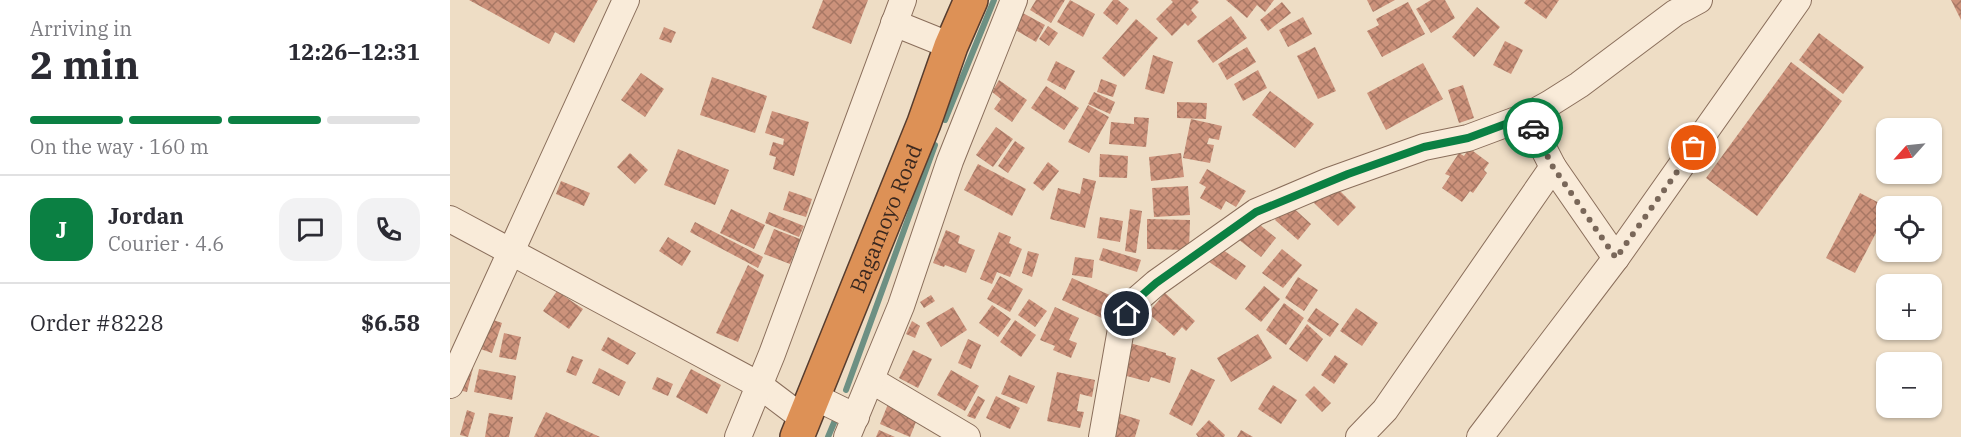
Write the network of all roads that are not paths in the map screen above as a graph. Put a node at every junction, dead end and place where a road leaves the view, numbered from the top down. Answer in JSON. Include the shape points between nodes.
{"nodes":[{"id":1,"x":626,"y":0,"type":"edge"},
{"id":2,"x":971,"y":0,"type":"edge"},
{"id":3,"x":1014,"y":0,"type":"edge"},
{"id":4,"x":1699,"y":0,"type":"edge"},
{"id":5,"x":1798,"y":0,"type":"edge"},
{"id":6,"x":899,"y":11,"type":"edge"},
{"id":7,"x":951,"y":46,"type":"junction"},
{"id":8,"x":1527,"y":116,"type":"junction"},
{"id":9,"x":924,"y":123,"type":"junction"},
{"id":10,"x":958,"y":141,"type":"junction"},
{"id":11,"x":1553,"y":167,"type":"junction"},
{"id":12,"x":450,"y":219,"type":"edge"},
{"id":13,"x":510,"y":253,"type":"junction"},
{"id":14,"x":1616,"y":258,"type":"junction"},
{"id":15,"x":872,"y":381,"type":"junction"},
{"id":16,"x":450,"y":385,"type":"edge"},
{"id":17,"x":759,"y":385,"type":"junction"},
{"id":18,"x":805,"y":417,"type":"edge"},
{"id":19,"x":852,"y":427,"type":"edge"},
{"id":20,"x":738,"y":437,"type":"edge"},
{"id":21,"x":967,"y":437,"type":"edge"},
{"id":22,"x":1102,"y":437,"type":"edge"},
{"id":23,"x":1359,"y":437,"type":"edge"},
{"id":24,"x":1480,"y":437,"type":"edge"}],
"edges":[{"from":1,"to":13,"type":"street"},
{"from":2,"to":7,"type":"highway","name":"Bagamoyo Road"},
{"from":3,"to":10,"type":"street"},
{"from":4,"to":8,"type":"street","via":[[1675,13],[1579,85]]},
{"from":5,"to":14,"type":"street"},
{"from":6,"to":7,"type":"street"},
{"from":6,"to":17,"type":"street"},
{"from":7,"to":9,"type":"highway","name":"Bagamoyo Road"},
{"from":8,"to":11,"type":"street"},
{"from":8,"to":22,"type":"street","via":[[1350,173],[1256,212],[1156,283],[1133,303],[1121,329]]},
{"from":9,"to":10,"type":"street"},
{"from":9,"to":18,"type":"highway","name":"Bagamoyo Road"},
{"from":10,"to":15,"type":"street"},
{"from":11,"to":14,"type":"street"},
{"from":11,"to":23,"type":"street","via":[[1385,410]]},
{"from":12,"to":13,"type":"street"},
{"from":13,"to":16,"type":"street"},
{"from":13,"to":17,"type":"street"},
{"from":14,"to":24,"type":"street"},
{"from":15,"to":19,"type":"street"},
{"from":15,"to":21,"type":"street"},
{"from":17,"to":18,"type":"street"},
{"from":17,"to":20,"type":"street"},
{"from":18,"to":19,"type":"street"}]}
